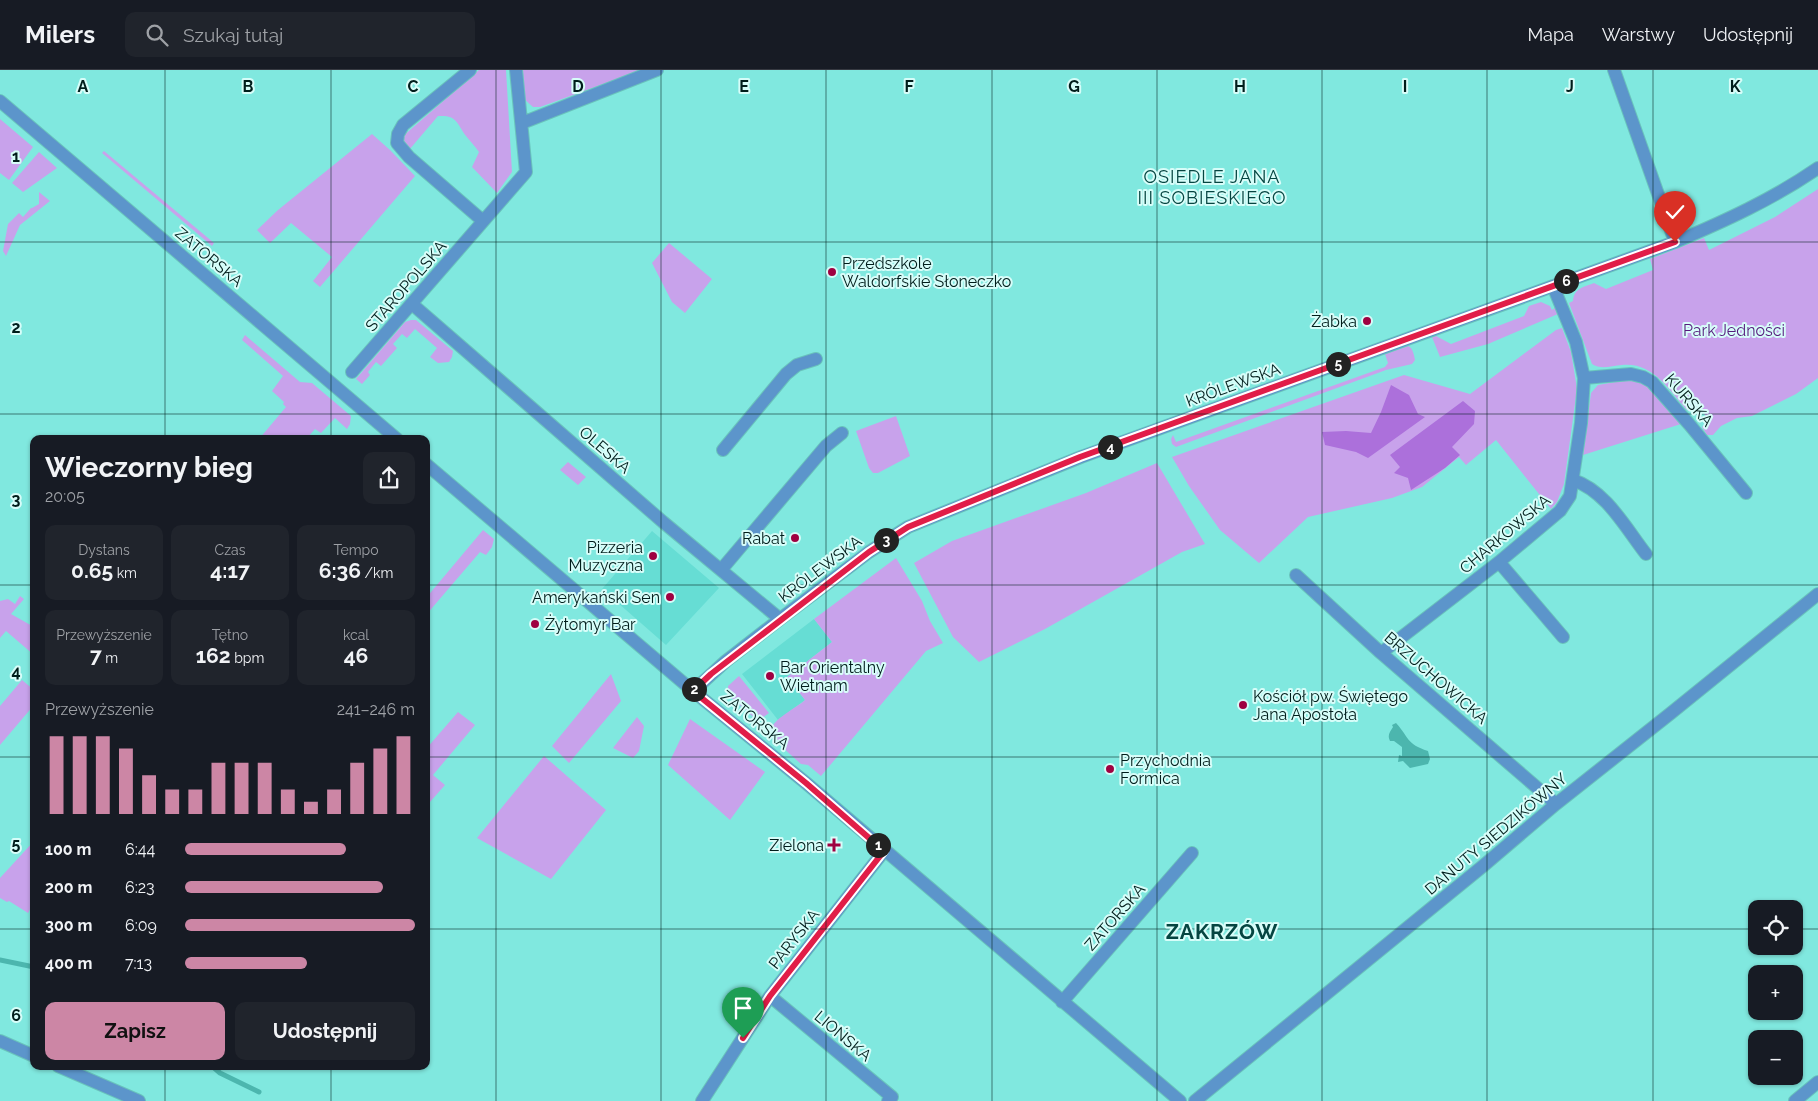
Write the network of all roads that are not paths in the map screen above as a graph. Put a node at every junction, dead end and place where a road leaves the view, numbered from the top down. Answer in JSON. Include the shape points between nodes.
{"nodes":[{"id":1,"x":470,"y":70,"type":"edge"},
{"id":2,"x":516,"y":70,"type":"edge"},
{"id":3,"x":657,"y":70,"type":"edge"},
{"id":4,"x":1614,"y":70,"type":"edge"},
{"id":5,"x":0,"y":101,"type":"edge"},
{"id":6,"x":522,"y":124,"type":"junction"},
{"id":7,"x":1818,"y":168,"type":"edge"},
{"id":8,"x":484,"y":221,"type":"junction"},
{"id":9,"x":1675,"y":242,"type":"junction"},
{"id":10,"x":1554,"y":286,"type":"junction"},
{"id":11,"x":412,"y":304,"type":"junction"},
{"id":12,"x":816,"y":359,"type":"dead end"},
{"id":13,"x":352,"y":372,"type":"dead end"},
{"id":14,"x":1584,"y":378,"type":"junction"},
{"id":15,"x":842,"y":433,"type":"dead end"},
{"id":16,"x":391,"y":435,"type":"edge"},
{"id":17,"x":722,"y":450,"type":"dead end"},
{"id":18,"x":430,"y":467,"type":"edge"},
{"id":19,"x":1573,"y":480,"type":"junction"},
{"id":20,"x":1746,"y":493,"type":"dead end"},
{"id":21,"x":1646,"y":554,"type":"dead end"},
{"id":22,"x":1499,"y":562,"type":"junction"},
{"id":23,"x":721,"y":570,"type":"junction"},
{"id":24,"x":1296,"y":575,"type":"dead end"},
{"id":25,"x":1818,"y":594,"type":"edge"},
{"id":26,"x":780,"y":620,"type":"junction"},
{"id":27,"x":1562,"y":637,"type":"dead end"},
{"id":28,"x":1381,"y":653,"type":"junction"},
{"id":29,"x":693,"y":691,"type":"junction"},
{"id":30,"x":1556,"y":804,"type":"junction"},
{"id":31,"x":884,"y":851,"type":"junction"},
{"id":32,"x":1192,"y":853,"type":"dead end"},
{"id":33,"x":770,"y":996,"type":"junction"},
{"id":34,"x":1062,"y":1002,"type":"junction"},
{"id":35,"x":0,"y":1041,"type":"edge"},
{"id":36,"x":30,"y":1054,"type":"edge"},
{"id":37,"x":67,"y":1070,"type":"edge"},
{"id":38,"x":1818,"y":1082,"type":"edge"},
{"id":39,"x":139,"y":1101,"type":"edge"},
{"id":40,"x":702,"y":1101,"type":"edge"},
{"id":41,"x":888,"y":1101,"type":"edge"},
{"id":42,"x":1180,"y":1101,"type":"edge"},
{"id":43,"x":1195,"y":1101,"type":"edge"},
{"id":44,"x":1795,"y":1101,"type":"edge"}],
"edges":[{"from":1,"to":8,"type":"street","via":[[403,125],[397,143]]},
{"from":2,"to":6,"type":"street"},
{"from":3,"to":6,"type":"street"},
{"from":4,"to":9,"type":"street"},
{"from":5,"to":16,"type":"street","name":"ZATORSKA"},
{"from":6,"to":8,"type":"street","name":"STAROPOLSKA","via":[[526,172]]},
{"from":7,"to":9,"type":"street","name":"KRÓLEWSKA","via":[[1766,201]]},
{"from":8,"to":11,"type":"street","name":"STAROPOLSKA"},
{"from":9,"to":10,"type":"street","name":"KRÓLEWSKA"},
{"from":10,"to":14,"type":"street","name":"CHARKOWSKA","via":[[1576,342]]},
{"from":10,"to":26,"type":"street","name":"KRÓLEWSKA","via":[[1080,457],[908,527],[869,552]]},
{"from":11,"to":13,"type":"street","name":"STAROPOLSKA"},
{"from":11,"to":23,"type":"street","name":"OLESKA"},
{"from":12,"to":17,"type":"street","via":[[797,365],[786,374]]},
{"from":14,"to":19,"type":"street","name":"CHARKOWSKA"},
{"from":14,"to":20,"type":"street","name":"KURSKA","via":[[1630,374],[1652,382]]},
{"from":15,"to":23,"type":"street","via":[[826,446]]},
{"from":18,"to":29,"type":"street","name":"ZATORSKA"},
{"from":19,"to":21,"type":"street","via":[[1584,483],[1601,496]]},
{"from":19,"to":22,"type":"street","name":"CHARKOWSKA","via":[[1570,496],[1560,511]]},
{"from":22,"to":27,"type":"street"},
{"from":22,"to":28,"type":"street","name":"CHARKOWSKA"},
{"from":23,"to":26,"type":"street","name":"OLESKA"},
{"from":24,"to":28,"type":"street","name":"BRZUCHOWICKA"},
{"from":25,"to":30,"type":"street","name":"DANUTY SIEDZIKÓWNY"},
{"from":26,"to":29,"type":"street","name":"KRÓLEWSKA"},
{"from":28,"to":30,"type":"street","name":"BRZUCHOWICKA"},
{"from":29,"to":31,"type":"street","name":"ZATORSKA"},
{"from":30,"to":43,"type":"street","name":"DANUTY SIEDZIKÓWNY"},
{"from":31,"to":33,"type":"street","name":"PARYSKA"},
{"from":31,"to":34,"type":"street","name":"ZATORSKA"},
{"from":32,"to":34,"type":"street","name":"ZATORSKA"},
{"from":33,"to":40,"type":"street","name":"PARYSKA"},
{"from":33,"to":41,"type":"street","name":"LIOŃSKA","via":[[892,1097]]},
{"from":34,"to":42,"type":"street","name":"ZATORSKA"},
{"from":35,"to":36,"type":"street"},
{"from":37,"to":39,"type":"street"},
{"from":38,"to":44,"type":"street"}]}
